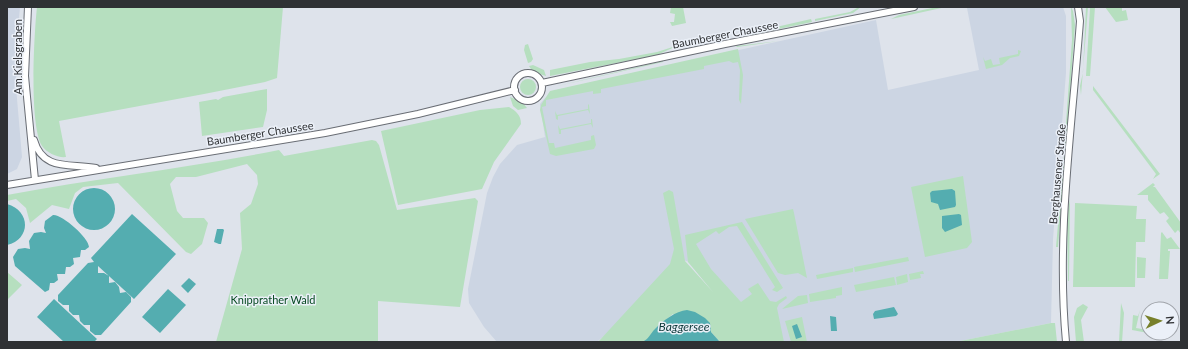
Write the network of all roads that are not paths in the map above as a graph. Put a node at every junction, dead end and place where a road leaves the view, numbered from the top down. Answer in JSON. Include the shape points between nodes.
{"nodes":[{"id":1,"x":28,"y":7,"type":"edge"},
{"id":2,"x":914,"y":7,"type":"edge"},
{"id":3,"x":1078,"y":7,"type":"edge"},
{"id":4,"x":542,"y":84,"type":"junction"},
{"id":5,"x":515,"y":90,"type":"junction"},
{"id":6,"x":30,"y":129,"type":"junction"},
{"id":7,"x":102,"y":169,"type":"junction"},
{"id":8,"x":35,"y":180,"type":"junction"},
{"id":9,"x":7,"y":185,"type":"edge"},
{"id":10,"x":1066,"y":342,"type":"edge"}],
"edges":[{"from":1,"to":6,"type":"street","name":"Am Kielsgraben","via":[[25,68]]},
{"from":2,"to":4,"type":"street","name":"Baumberger Chaussee","via":[[718,45]]},
{"from":3,"to":10,"type":"street","name":"Berghausener Straße","via":[[1080,21],[1063,226],[1062,279]]},
{"from":4,"to":5,"type":"street","via":[[539,96],[532,100],[523,100]]},
{"from":4,"to":5,"type":"street","via":[[537,76],[525,74],[516,80]]},
{"from":5,"to":7,"type":"street","name":"Baumberger Chaussee","via":[[325,133]]},
{"from":6,"to":7,"type":"street","via":[[38,151],[53,163]]},
{"from":6,"to":8,"type":"street","name":"Am Kielsgraben"},
{"from":7,"to":8,"type":"street","name":"Baumberger Chaussee"},
{"from":8,"to":9,"type":"street","name":"Baumberger Chaussee"}]}
